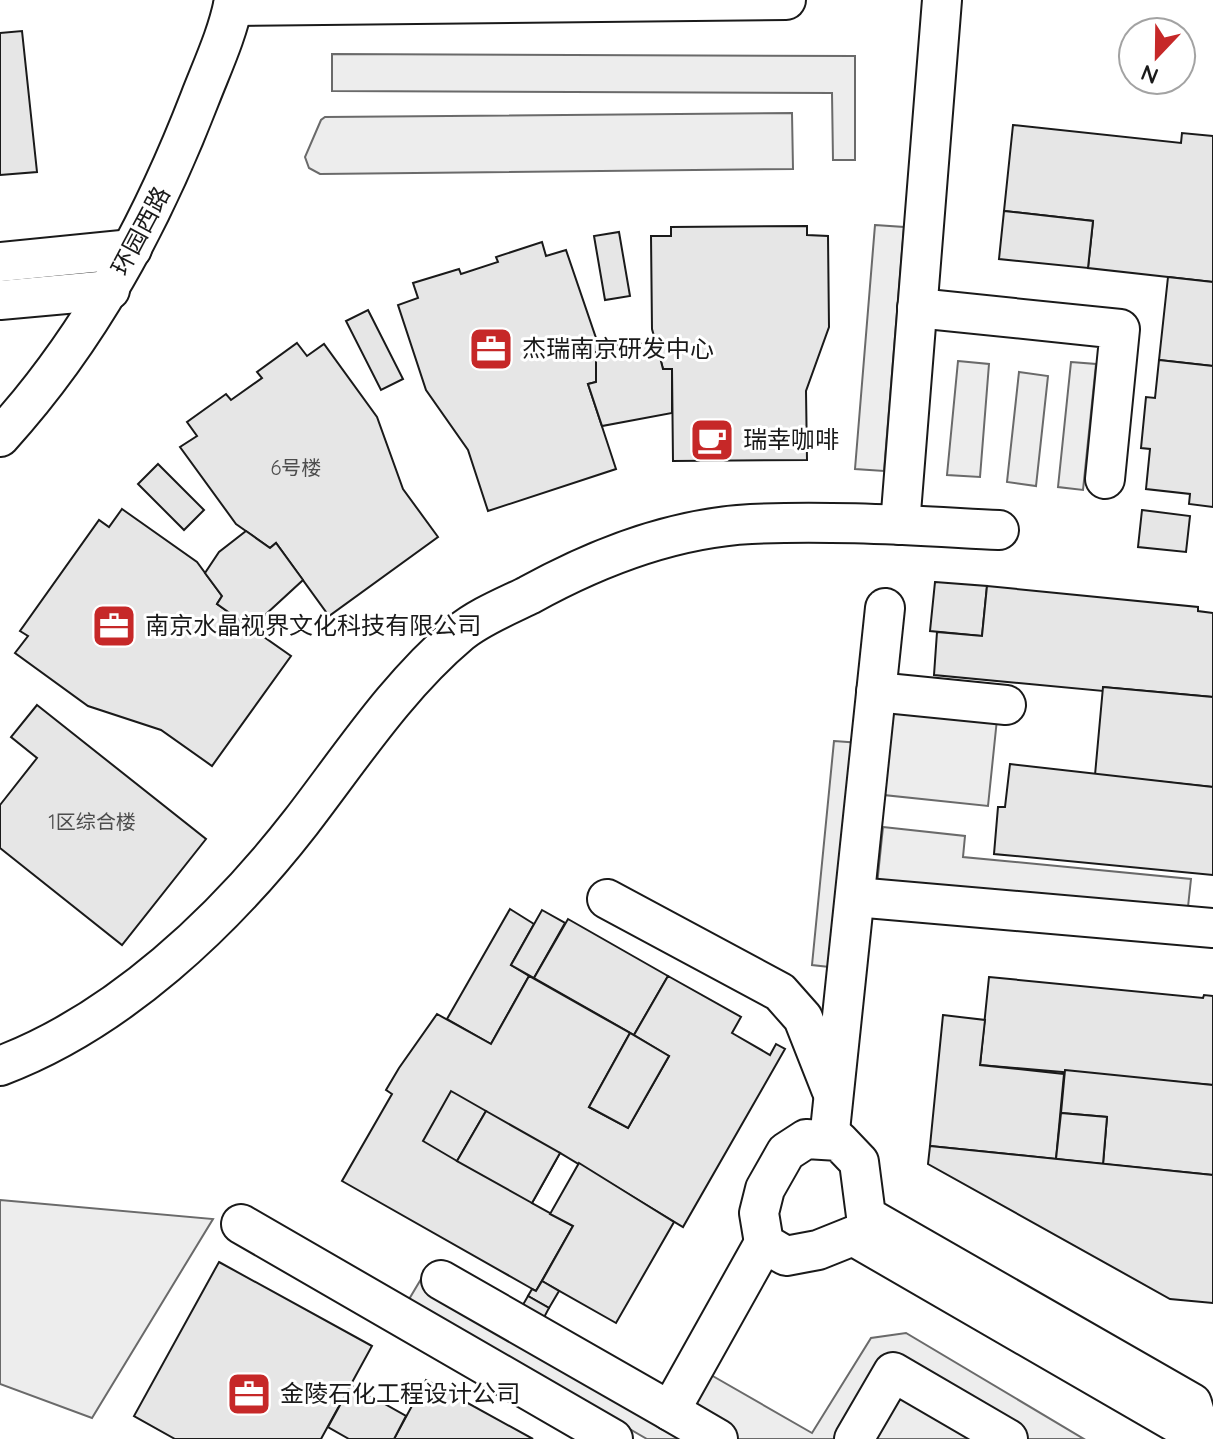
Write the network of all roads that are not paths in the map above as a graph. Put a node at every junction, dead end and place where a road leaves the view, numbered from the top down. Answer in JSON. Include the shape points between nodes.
{"nodes":[{"id":1,"x":786,"y":0,"type":"edge"},
{"id":2,"x":942,"y":0,"type":"edge"},
{"id":3,"x":233,"y":3,"type":"edge"},
{"id":4,"x":132,"y":249,"type":"junction"},
{"id":5,"x":0,"y":262,"type":"edge"},
{"id":6,"x":110,"y":290,"type":"junction"},
{"id":7,"x":0,"y":300,"type":"edge"},
{"id":8,"x":917,"y":308,"type":"junction"},
{"id":9,"x":0,"y":437,"type":"edge"},
{"id":10,"x":1105,"y":479,"type":"dead end"},
{"id":11,"x":900,"y":525,"type":"junction"},
{"id":12,"x":999,"y":530,"type":"dead end"},
{"id":13,"x":885,"y":608,"type":"dead end"},
{"id":14,"x":876,"y":692,"type":"junction"},
{"id":15,"x":1006,"y":705,"type":"dead end"},
{"id":16,"x":855,"y":897,"type":"junction"},
{"id":17,"x":607,"y":899,"type":"dead end"},
{"id":18,"x":1213,"y":928,"type":"edge"},
{"id":19,"x":0,"y":1066,"type":"edge"},
{"id":20,"x":833,"y":1096,"type":"junction"},
{"id":21,"x":829,"y":1140,"type":"junction"},
{"id":22,"x":241,"y":1224,"type":"dead end"},
{"id":23,"x":764,"y":1243,"type":"junction"},
{"id":24,"x":441,"y":1280,"type":"dead end"},
{"id":25,"x":670,"y":1411,"type":"junction"},
{"id":26,"x":1184,"y":1434,"type":"edge"},
{"id":27,"x":863,"y":1436,"type":"edge"},
{"id":28,"x":613,"y":1439,"type":"edge"},
{"id":29,"x":718,"y":1439,"type":"edge"},
{"id":30,"x":1008,"y":1439,"type":"edge"}],
"edges":[{"from":1,"to":3,"type":"street"},
{"from":2,"to":8,"type":"street"},
{"from":3,"to":4,"type":"street","name":"环园西路","via":[[168,181]]},
{"from":4,"to":5,"type":"street"},
{"from":4,"to":6,"type":"street","name":"环园西路"},
{"from":6,"to":7,"type":"street"},
{"from":6,"to":9,"type":"street","name":"环园西路","via":[[41,392]]},
{"from":8,"to":10,"type":"street","via":[[1120,329]]},
{"from":8,"to":11,"type":"street"},
{"from":11,"to":12,"type":"street"},
{"from":11,"to":19,"type":"street","via":[[749,524],[655,541],[568,573],[462,631],[400,693],[298,826],[204,930],[136,991],[31,1054]]},
{"from":13,"to":14,"type":"street"},
{"from":14,"to":15,"type":"street"},
{"from":14,"to":16,"type":"street"},
{"from":16,"to":18,"type":"street"},
{"from":16,"to":20,"type":"street"},
{"from":17,"to":20,"type":"street","via":[[780,992],[803,1018]]},
{"from":20,"to":21,"type":"street"},
{"from":21,"to":23,"type":"street","via":[[806,1139],[786,1152],[765,1189],[759,1213]]},
{"from":21,"to":26,"type":"street","via":[[839,1141],[859,1162],[866,1216],[1192,1403]]},
{"from":22,"to":28,"type":"street"},
{"from":23,"to":25,"type":"street"},
{"from":23,"to":26,"type":"street","via":[[786,1256],[853,1236]]},
{"from":24,"to":25,"type":"street"},
{"from":25,"to":29,"type":"street"},
{"from":27,"to":30,"type":"street","via":[[893,1372]]}]}
